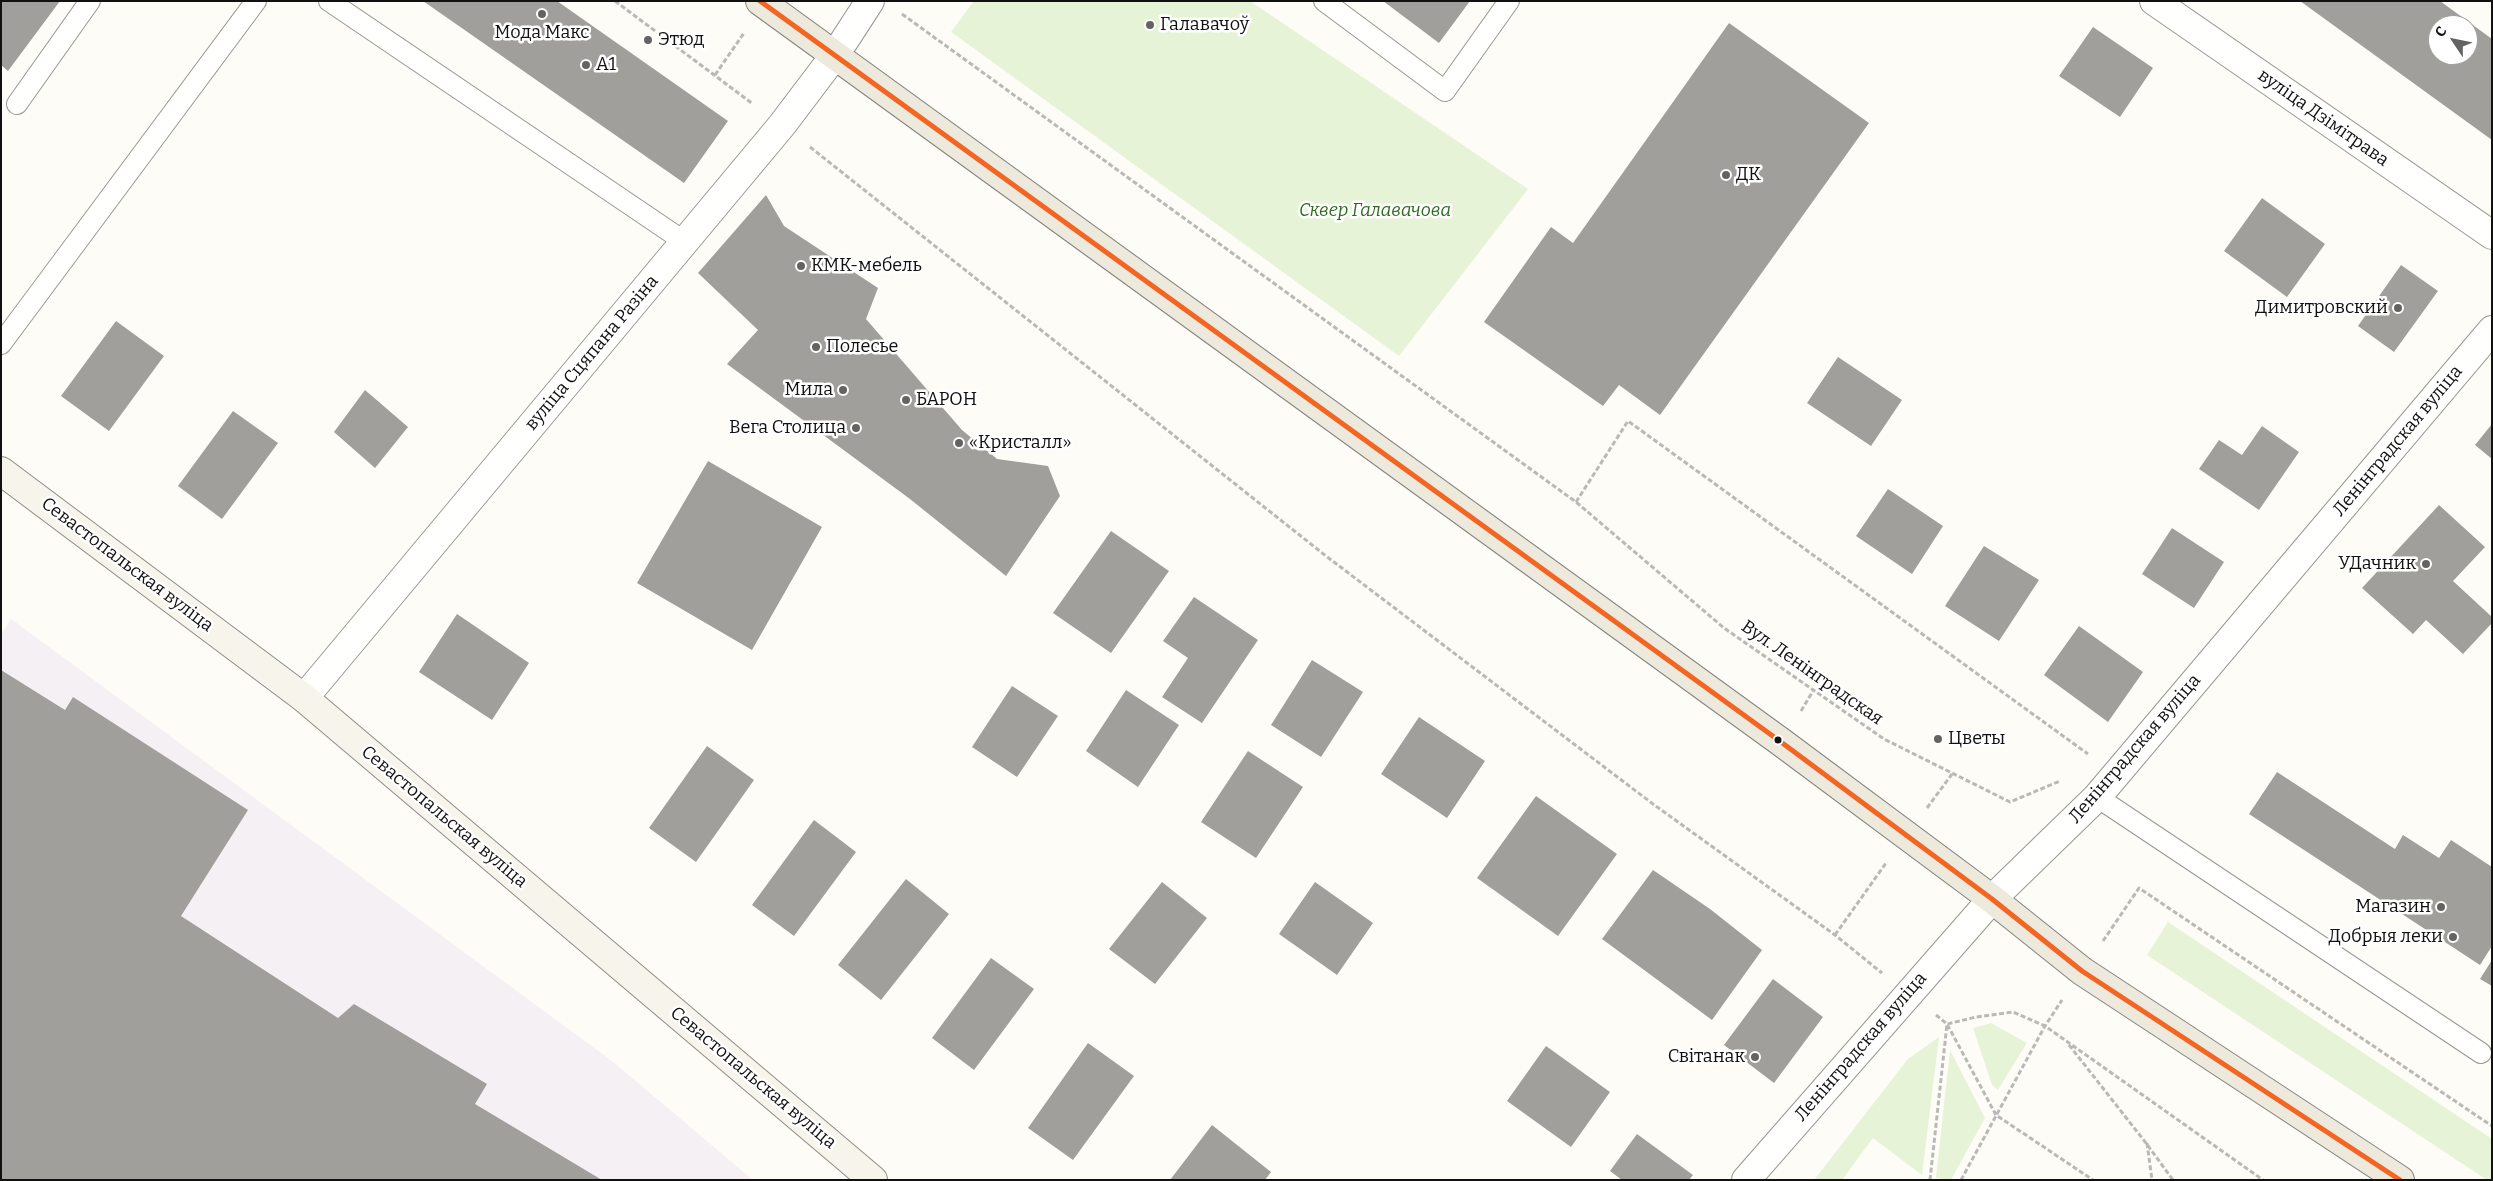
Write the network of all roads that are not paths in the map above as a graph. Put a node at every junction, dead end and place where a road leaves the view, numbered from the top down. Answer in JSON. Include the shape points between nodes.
{"nodes":[{"id":1,"x":90,"y":1,"type":"edge"},
{"id":2,"x":256,"y":1,"type":"edge"},
{"id":3,"x":329,"y":1,"type":"edge"},
{"id":4,"x":870,"y":1,"type":"edge"},
{"id":5,"x":1324,"y":1,"type":"edge"},
{"id":6,"x":1509,"y":1,"type":"edge"},
{"id":7,"x":2154,"y":1,"type":"edge"},
{"id":8,"x":762,"y":3,"type":"edge"},
{"id":9,"x":835,"y":55,"type":"junction"},
{"id":10,"x":17,"y":104,"type":"dead end"},
{"id":11,"x":2492,"y":235,"type":"edge"},
{"id":12,"x":685,"y":242,"type":"junction"},
{"id":13,"x":2492,"y":330,"type":"edge"},
{"id":14,"x":1,"y":344,"type":"edge"},
{"id":15,"x":1,"y":471,"type":"edge"},
{"id":16,"x":304,"y":698,"type":"junction"},
{"id":17,"x":2097,"y":797,"type":"junction"},
{"id":18,"x":1992,"y":900,"type":"junction"},
{"id":19,"x":2481,"y":1053,"type":"dead end"},
{"id":20,"x":873,"y":1180,"type":"edge"},
{"id":21,"x":1746,"y":1180,"type":"edge"},
{"id":22,"x":2400,"y":1180,"type":"edge"}],
"edges":[{"from":1,"to":10,"type":"lane"},
{"from":2,"to":14,"type":"lane"},
{"from":3,"to":12,"type":"lane"},
{"from":4,"to":9,"type":"street","name":"вуліца Сцяпана Разіна"},
{"from":5,"to":6,"type":"lane","via":[[1445,91]]},
{"from":7,"to":11,"type":"street","name":"вуліца Дзімітрава"},
{"from":8,"to":9,"type":"main road"},
{"from":9,"to":12,"type":"street","name":"вуліца Сцяпана Разіна"},
{"from":9,"to":18,"type":"main road"},
{"from":12,"to":16,"type":"street","name":"вуліца Сцяпана Разіна"},
{"from":13,"to":17,"type":"street","name":"Ленінградская вуліца"},
{"from":15,"to":16,"type":"street","name":"Севастопальская вуліца"},
{"from":16,"to":20,"type":"street","name":"Севастопальская вуліца"},
{"from":17,"to":18,"type":"street","name":"Ленінградская вуліца"},
{"from":17,"to":19,"type":"lane"},
{"from":18,"to":21,"type":"street","name":"Ленінградская вуліца"},
{"from":18,"to":22,"type":"main road","via":[[2082,971]]}]}
